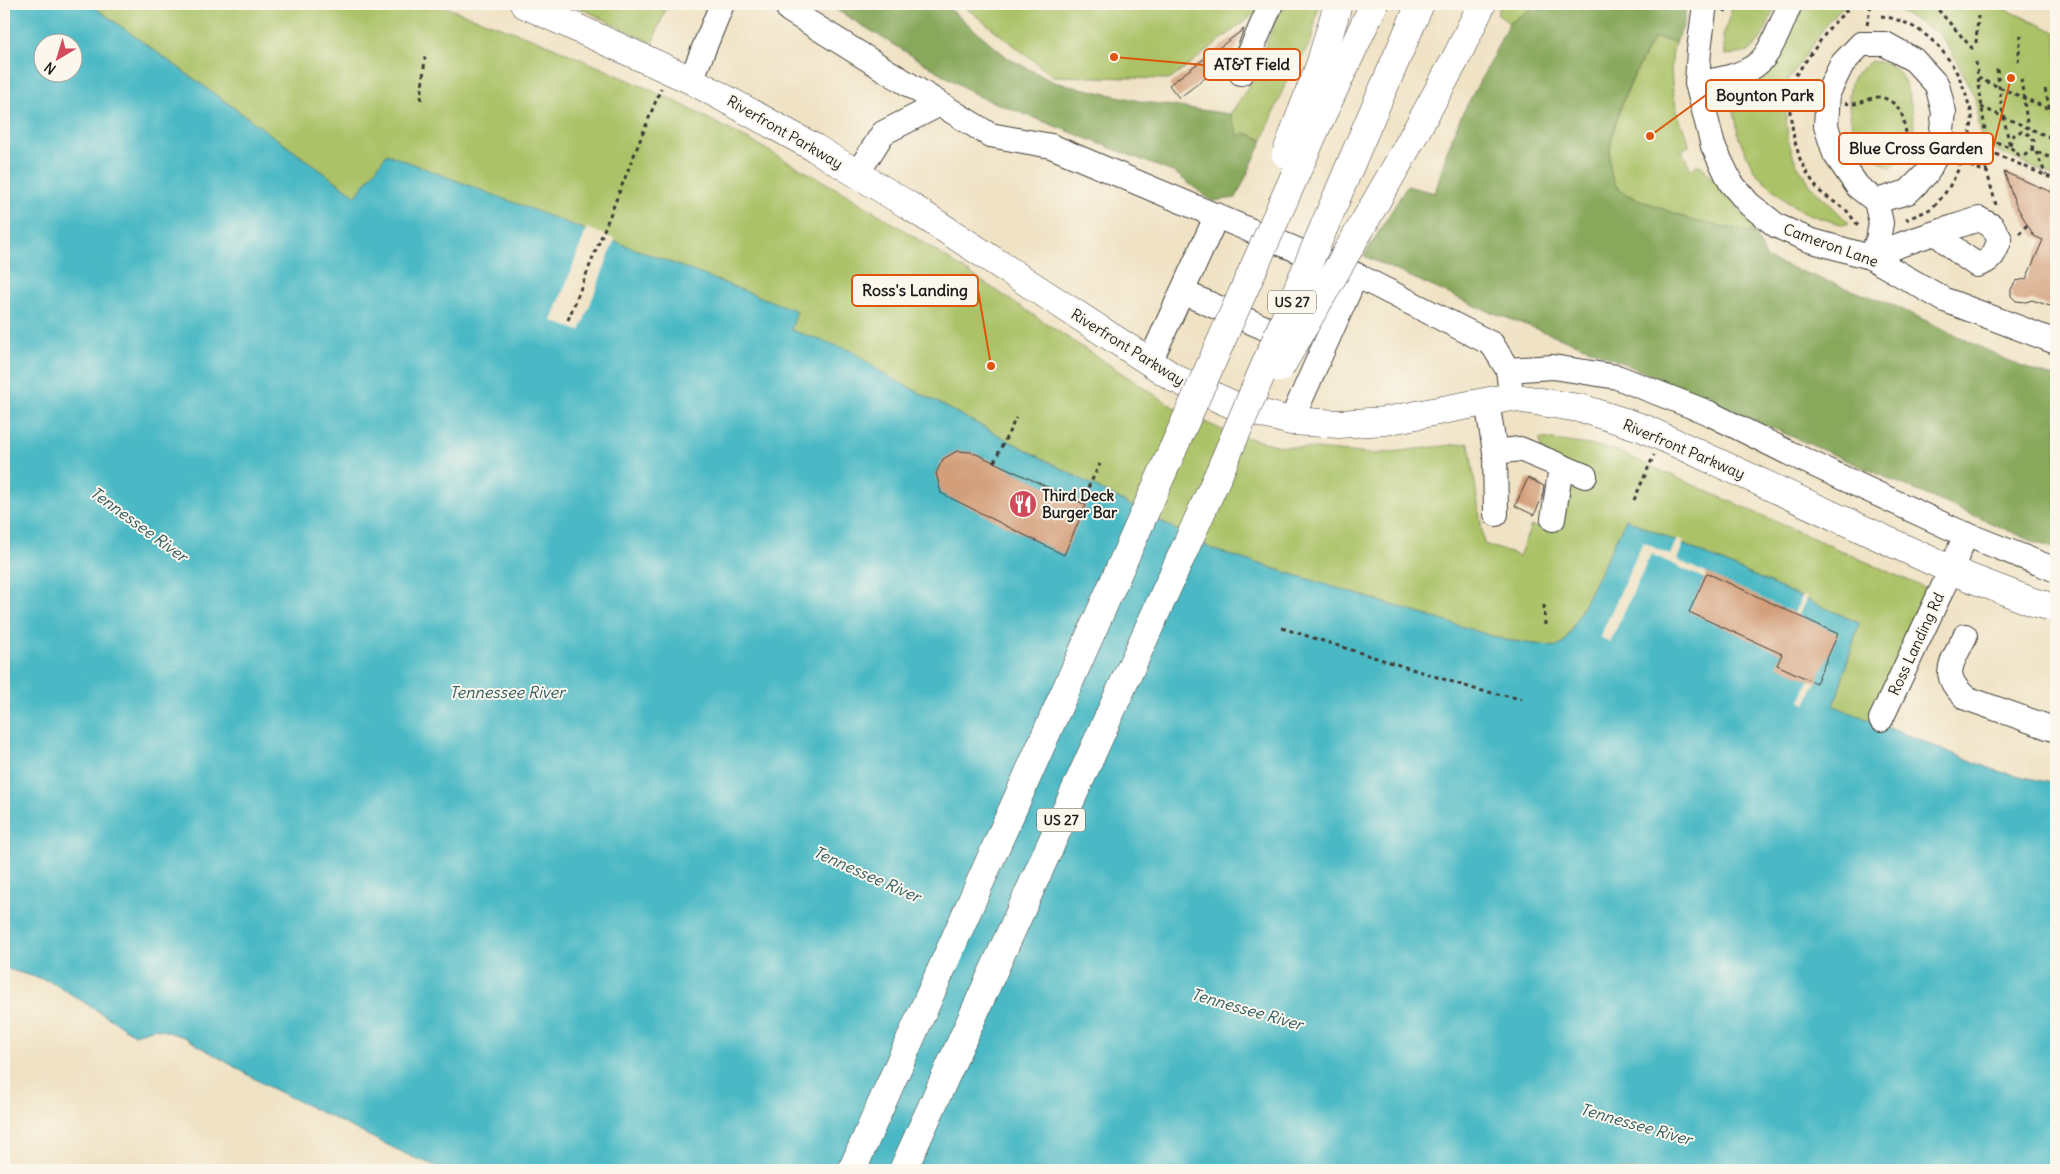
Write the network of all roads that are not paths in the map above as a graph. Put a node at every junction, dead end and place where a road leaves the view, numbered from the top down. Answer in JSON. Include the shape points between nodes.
{"nodes":[{"id":1,"x":524,"y":4,"type":"edge"},
{"id":2,"x":722,"y":4,"type":"edge"},
{"id":3,"x":786,"y":4,"type":"edge"},
{"id":4,"x":1271,"y":4,"type":"edge"},
{"id":5,"x":1338,"y":4,"type":"edge"},
{"id":6,"x":1374,"y":4,"type":"edge"},
{"id":7,"x":1420,"y":4,"type":"edge"},
{"id":8,"x":1482,"y":4,"type":"edge"},
{"id":9,"x":1790,"y":4,"type":"edge"},
{"id":10,"x":1715,"y":8,"type":"edge"},
{"id":11,"x":1241,"y":73,"type":"dead end"},
{"id":12,"x":691,"y":80,"type":"junction"},
{"id":13,"x":1697,"y":83,"type":"junction"},
{"id":14,"x":940,"y":104,"type":"junction"},
{"id":15,"x":1311,"y":116,"type":"junction"},
{"id":16,"x":857,"y":174,"type":"junction"},
{"id":17,"x":1876,"y":201,"type":"junction"},
{"id":18,"x":1217,"y":215,"type":"junction"},
{"id":19,"x":1936,"y":233,"type":"dead end"},
{"id":20,"x":1870,"y":257,"type":"junction"},
{"id":21,"x":1356,"y":275,"type":"junction"},
{"id":22,"x":1182,"y":292,"type":"junction"},
{"id":23,"x":2056,"y":342,"type":"edge"},
{"id":24,"x":1322,"y":353,"type":"junction"},
{"id":25,"x":1150,"y":362,"type":"junction"},
{"id":26,"x":1508,"y":370,"type":"junction"},
{"id":27,"x":1499,"y":399,"type":"junction"},
{"id":28,"x":1291,"y":421,"type":"junction"},
{"id":29,"x":1495,"y":452,"type":"junction"},
{"id":30,"x":1561,"y":467,"type":"junction"},
{"id":31,"x":1220,"y":470,"type":"junction"},
{"id":32,"x":1585,"y":476,"type":"dead end"},
{"id":33,"x":1496,"y":514,"type":"dead end"},
{"id":34,"x":1553,"y":519,"type":"dead end"},
{"id":35,"x":1966,"y":534,"type":"junction"},
{"id":36,"x":1951,"y":570,"type":"junction"},
{"id":37,"x":2056,"y":570,"type":"edge"},
{"id":38,"x":2051,"y":607,"type":"edge"},
{"id":39,"x":1965,"y":636,"type":"dead end"},
{"id":40,"x":1881,"y":719,"type":"dead end"},
{"id":41,"x":2056,"y":730,"type":"edge"},
{"id":42,"x":886,"y":1095,"type":"junction"},
{"id":43,"x":844,"y":1170,"type":"edge"},
{"id":44,"x":852,"y":1170,"type":"edge"},
{"id":45,"x":903,"y":1170,"type":"edge"}],
"edges":[{"from":1,"to":12,"type":"main road","name":"Riverfront Parkway"},
{"from":2,"to":12,"type":"street"},
{"from":3,"to":14,"type":"street","via":[[790,10]]},
{"from":4,"to":11,"type":"street"},
{"from":5,"to":15,"type":"main road","via":[[1320,65]]},
{"from":6,"to":15,"type":"main road"},
{"from":7,"to":31,"type":"main road","number":"US 27","bridge":true},
{"from":8,"to":31,"type":"main road","bridge":true,"via":[[1400,160]]},
{"from":9,"to":13,"type":"street","via":[[1766,55],[1752,68],[1719,80]]},
{"from":10,"to":13,"type":"street","name":"Cameron Lane","via":[[1699,50]]},
{"from":12,"to":16,"type":"main road","name":"Riverfront Parkway"},
{"from":13,"to":20,"type":"street","name":"Cameron Lane","via":[[1713,146],[1731,183],[1749,204],[1777,226],[1809,240]]},
{"from":14,"to":16,"type":"street","via":[[883,134]]},
{"from":14,"to":18,"type":"street","via":[[990,136],[1051,146]]},
{"from":15,"to":42,"type":"main road","number":"US 27","bridge":true,"via":[[1173,449]]},
{"from":16,"to":25,"type":"main road","name":"Riverfront Parkway"},
{"from":17,"to":17,"type":"street","via":[[1908,192],[1927,172],[1940,147],[1944,112],[1937,85],[1914,60],[1885,44],[1861,44],[1842,64],[1828,93],[1826,126],[1835,154],[1858,187]]},
{"from":17,"to":20,"type":"street","via":[[1881,222],[1878,240]]},
{"from":18,"to":21,"type":"street"},
{"from":18,"to":22,"type":"street"},
{"from":19,"to":20,"type":"street"},
{"from":20,"to":23,"type":"street","name":"Cameron Lane","via":[[1945,300]]},
{"from":21,"to":24,"type":"street"},
{"from":21,"to":26,"type":"street","via":[[1492,344]]},
{"from":22,"to":24,"type":"street"},
{"from":22,"to":25,"type":"street"},
{"from":24,"to":28,"type":"street"},
{"from":25,"to":28,"type":"main road","name":"Riverfront Parkway","via":[[1176,379],[1240,408]]},
{"from":26,"to":27,"type":"street"},
{"from":26,"to":35,"type":"street","via":[[1553,367],[1618,377],[1709,413]]},
{"from":27,"to":28,"type":"main road","name":"Riverfront Parkway","via":[[1385,421],[1338,424]]},
{"from":27,"to":29,"type":"street"},
{"from":27,"to":36,"type":"main road","name":"Riverfront Parkway","via":[[1584,409],[1643,428]]},
{"from":29,"to":30,"type":"street","via":[[1520,449]]},
{"from":29,"to":33,"type":"street"},
{"from":30,"to":32,"type":"street"},
{"from":30,"to":34,"type":"street"},
{"from":31,"to":45,"type":"main road","number":"US 27"},
{"from":35,"to":36,"type":"street","name":"Ross Landing Rd"},
{"from":35,"to":37,"type":"street"},
{"from":36,"to":38,"type":"main road","name":"Riverfront Parkway"},
{"from":36,"to":40,"type":"street","name":"Ross Landing Rd"},
{"from":39,"to":41,"type":"street","via":[[1950,668],[1951,683],[1966,698]]},
{"from":42,"to":43,"type":"main road"},
{"from":42,"to":44,"type":"main road","number":"US 27"}]}
